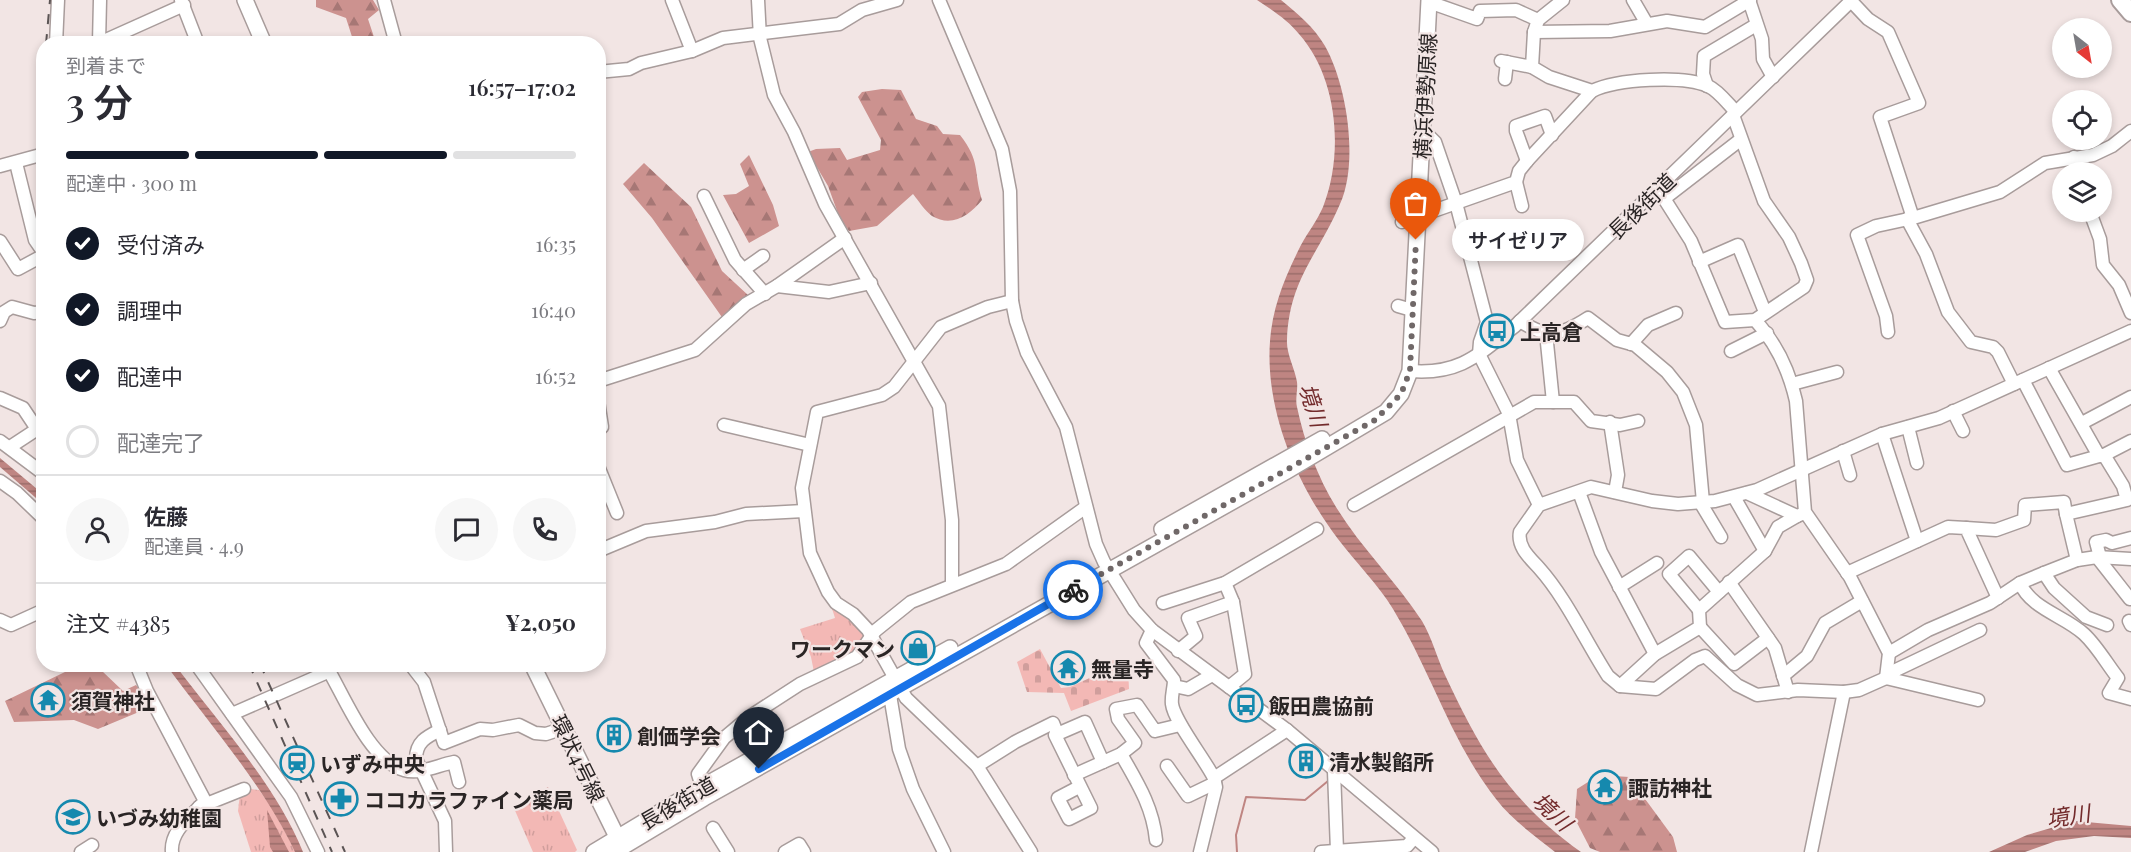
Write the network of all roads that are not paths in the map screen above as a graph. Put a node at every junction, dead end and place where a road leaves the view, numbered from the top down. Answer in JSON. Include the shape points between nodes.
{"nodes":[{"id":1,"x":58,"y":0,"type":"edge"},
{"id":2,"x":100,"y":0,"type":"edge"},
{"id":3,"x":245,"y":0,"type":"edge"},
{"id":4,"x":384,"y":0,"type":"edge"},
{"id":5,"x":672,"y":0,"type":"edge"},
{"id":6,"x":758,"y":0,"type":"edge"},
{"id":7,"x":897,"y":0,"type":"edge"},
{"id":8,"x":939,"y":0,"type":"edge"},
{"id":9,"x":1563,"y":0,"type":"edge"},
{"id":10,"x":1633,"y":0,"type":"edge"},
{"id":11,"x":1750,"y":0,"type":"edge"},
{"id":12,"x":1851,"y":1,"type":"edge"},
{"id":13,"x":182,"y":2,"type":"edge"},
{"id":14,"x":1437,"y":2,"type":"edge"},
{"id":15,"x":1647,"y":24,"type":"junction"},
{"id":16,"x":1756,"y":25,"type":"junction"},
{"id":17,"x":1536,"y":26,"type":"junction"},
{"id":18,"x":760,"y":34,"type":"junction"},
{"id":19,"x":56,"y":36,"type":"edge"},
{"id":20,"x":98,"y":36,"type":"edge"},
{"id":21,"x":112,"y":36,"type":"edge"},
{"id":22,"x":195,"y":36,"type":"edge"},
{"id":23,"x":261,"y":36,"type":"edge"},
{"id":24,"x":394,"y":36,"type":"edge"},
{"id":25,"x":692,"y":51,"type":"junction"},
{"id":26,"x":1532,"y":67,"type":"junction"},
{"id":27,"x":606,"y":71,"type":"edge"},
{"id":28,"x":1773,"y":77,"type":"junction"},
{"id":29,"x":1505,"y":79,"type":"dead end"},
{"id":30,"x":1707,"y":86,"type":"junction"},
{"id":31,"x":1592,"y":91,"type":"junction"},
{"id":32,"x":1734,"y":113,"type":"junction"},
{"id":33,"x":1423,"y":130,"type":"junction"},
{"id":34,"x":2131,"y":131,"type":"edge"},
{"id":35,"x":1552,"y":135,"type":"junction"},
{"id":36,"x":1740,"y":140,"type":"junction"},
{"id":37,"x":36,"y":157,"type":"edge"},
{"id":38,"x":2074,"y":157,"type":"junction"},
{"id":39,"x":1527,"y":161,"type":"junction"},
{"id":40,"x":2075,"y":162,"type":"edge"},
{"id":41,"x":16,"y":163,"type":"junction"},
{"id":42,"x":0,"y":166,"type":"edge"},
{"id":43,"x":1516,"y":182,"type":"junction"},
{"id":44,"x":1661,"y":193,"type":"junction"},
{"id":45,"x":704,"y":196,"type":"dead end"},
{"id":46,"x":1456,"y":203,"type":"junction"},
{"id":47,"x":1522,"y":206,"type":"dead end"},
{"id":48,"x":1417,"y":216,"type":"junction"},
{"id":49,"x":1910,"y":219,"type":"junction"},
{"id":50,"x":1402,"y":222,"type":"dead end"},
{"id":51,"x":2094,"y":222,"type":"edge"},
{"id":52,"x":845,"y":238,"type":"junction"},
{"id":53,"x":0,"y":241,"type":"edge"},
{"id":54,"x":36,"y":242,"type":"edge"},
{"id":55,"x":763,"y":256,"type":"dead end"},
{"id":56,"x":36,"y":259,"type":"edge"},
{"id":57,"x":1699,"y":262,"type":"junction"},
{"id":58,"x":743,"y":270,"type":"junction"},
{"id":59,"x":872,"y":283,"type":"junction"},
{"id":60,"x":777,"y":286,"type":"junction"},
{"id":61,"x":765,"y":294,"type":"junction"},
{"id":62,"x":1012,"y":301,"type":"junction"},
{"id":63,"x":36,"y":313,"type":"edge"},
{"id":64,"x":1676,"y":313,"type":"dead end"},
{"id":65,"x":2131,"y":313,"type":"edge"},
{"id":66,"x":1760,"y":316,"type":"junction"},
{"id":67,"x":0,"y":321,"type":"edge"},
{"id":68,"x":1520,"y":321,"type":"junction"},
{"id":69,"x":2131,"y":331,"type":"edge"},
{"id":70,"x":1888,"y":332,"type":"dead end"},
{"id":71,"x":1546,"y":333,"type":"junction"},
{"id":72,"x":1767,"y":333,"type":"junction"},
{"id":73,"x":1631,"y":344,"type":"junction"},
{"id":74,"x":1731,"y":351,"type":"dead end"},
{"id":75,"x":1479,"y":354,"type":"junction"},
{"id":76,"x":915,"y":362,"type":"junction"},
{"id":77,"x":2049,"y":368,"type":"junction"},
{"id":78,"x":1410,"y":371,"type":"junction"},
{"id":79,"x":1837,"y":372,"type":"dead end"},
{"id":80,"x":606,"y":378,"type":"edge"},
{"id":81,"x":2018,"y":382,"type":"junction"},
{"id":82,"x":1792,"y":384,"type":"junction"},
{"id":83,"x":2131,"y":397,"type":"edge"},
{"id":84,"x":0,"y":398,"type":"edge"},
{"id":85,"x":1553,"y":402,"type":"junction"},
{"id":86,"x":1953,"y":411,"type":"junction"},
{"id":87,"x":1509,"y":414,"type":"junction"},
{"id":88,"x":1638,"y":421,"type":"dead end"},
{"id":89,"x":1610,"y":422,"type":"junction"},
{"id":90,"x":36,"y":423,"type":"edge"},
{"id":91,"x":2082,"y":423,"type":"junction"},
{"id":92,"x":724,"y":425,"type":"dead end"},
{"id":93,"x":1908,"y":427,"type":"junction"},
{"id":94,"x":36,"y":429,"type":"edge"},
{"id":95,"x":1963,"y":431,"type":"dead end"},
{"id":96,"x":1882,"y":434,"type":"junction"},
{"id":97,"x":2131,"y":441,"type":"edge"},
{"id":98,"x":5,"y":444,"type":"edge"},
{"id":99,"x":810,"y":445,"type":"junction"},
{"id":100,"x":1843,"y":451,"type":"junction"},
{"id":101,"x":2101,"y":456,"type":"junction"},
{"id":102,"x":1917,"y":463,"type":"dead end"},
{"id":103,"x":36,"y":468,"type":"edge"},
{"id":104,"x":1801,"y":470,"type":"junction"},
{"id":105,"x":1850,"y":475,"type":"dead end"},
{"id":106,"x":0,"y":481,"type":"edge"},
{"id":107,"x":2127,"y":484,"type":"edge"},
{"id":108,"x":606,"y":492,"type":"edge"},
{"id":109,"x":1579,"y":492,"type":"junction"},
{"id":110,"x":1615,"y":492,"type":"junction"},
{"id":111,"x":1747,"y":493,"type":"junction"},
{"id":112,"x":1734,"y":497,"type":"junction"},
{"id":113,"x":1701,"y":502,"type":"junction"},
{"id":114,"x":1354,"y":505,"type":"dead end"},
{"id":115,"x":1539,"y":506,"type":"junction"},
{"id":116,"x":1086,"y":507,"type":"junction"},
{"id":117,"x":36,"y":511,"type":"edge"},
{"id":118,"x":804,"y":511,"type":"junction"},
{"id":119,"x":617,"y":513,"type":"dead end"},
{"id":120,"x":1801,"y":514,"type":"junction"},
{"id":121,"x":2066,"y":514,"type":"junction"},
{"id":122,"x":1966,"y":528,"type":"junction"},
{"id":123,"x":1317,"y":529,"type":"dead end"},
{"id":124,"x":1721,"y":537,"type":"dead end"},
{"id":125,"x":2131,"y":538,"type":"edge"},
{"id":126,"x":1917,"y":542,"type":"junction"},
{"id":127,"x":606,"y":547,"type":"edge"},
{"id":128,"x":1765,"y":551,"type":"junction"},
{"id":129,"x":2098,"y":557,"type":"junction"},
{"id":130,"x":2131,"y":559,"type":"edge"},
{"id":131,"x":2077,"y":560,"type":"junction"},
{"id":132,"x":1657,"y":563,"type":"dead end"},
{"id":133,"x":1107,"y":566,"type":"junction"},
{"id":134,"x":1846,"y":573,"type":"junction"},
{"id":135,"x":2044,"y":573,"type":"junction"},
{"id":136,"x":1729,"y":582,"type":"junction"},
{"id":137,"x":1225,"y":583,"type":"junction"},
{"id":138,"x":2020,"y":583,"type":"junction"},
{"id":139,"x":952,"y":584,"type":"junction"},
{"id":140,"x":1619,"y":587,"type":"junction"},
{"id":141,"x":1719,"y":592,"type":"junction"},
{"id":142,"x":1998,"y":598,"type":"junction"},
{"id":143,"x":2130,"y":599,"type":"edge"},
{"id":144,"x":1862,"y":601,"type":"junction"},
{"id":145,"x":1233,"y":602,"type":"junction"},
{"id":146,"x":1163,"y":603,"type":"dead end"},
{"id":147,"x":1699,"y":610,"type":"junction"},
{"id":148,"x":36,"y":613,"type":"edge"},
{"id":149,"x":0,"y":620,"type":"edge"},
{"id":150,"x":2107,"y":624,"type":"dead end"},
{"id":151,"x":1700,"y":627,"type":"junction"},
{"id":152,"x":1152,"y":630,"type":"junction"},
{"id":153,"x":1980,"y":630,"type":"dead end"},
{"id":154,"x":872,"y":636,"type":"junction"},
{"id":155,"x":1768,"y":638,"type":"junction"},
{"id":156,"x":1178,"y":651,"type":"junction"},
{"id":157,"x":1889,"y":653,"type":"junction"},
{"id":158,"x":1655,"y":654,"type":"junction"},
{"id":159,"x":139,"y":672,"type":"edge"},
{"id":160,"x":202,"y":672,"type":"edge"},
{"id":161,"x":320,"y":672,"type":"edge"},
{"id":162,"x":330,"y":672,"type":"edge"},
{"id":163,"x":416,"y":672,"type":"edge"},
{"id":164,"x":536,"y":672,"type":"edge"},
{"id":165,"x":1212,"y":675,"type":"junction"},
{"id":166,"x":1783,"y":676,"type":"junction"},
{"id":167,"x":1886,"y":678,"type":"junction"},
{"id":168,"x":1174,"y":686,"type":"junction"},
{"id":169,"x":1620,"y":686,"type":"junction"},
{"id":170,"x":1229,"y":687,"type":"junction"},
{"id":171,"x":895,"y":688,"type":"junction"},
{"id":172,"x":1788,"y":692,"type":"junction"},
{"id":173,"x":1844,"y":692,"type":"junction"},
{"id":174,"x":2131,"y":699,"type":"edge"},
{"id":175,"x":1978,"y":700,"type":"dead end"},
{"id":176,"x":232,"y":714,"type":"junction"},
{"id":177,"x":1180,"y":725,"type":"junction"},
{"id":178,"x":564,"y":728,"type":"junction"},
{"id":179,"x":440,"y":730,"type":"junction"},
{"id":180,"x":1287,"y":730,"type":"junction"},
{"id":181,"x":1057,"y":733,"type":"junction"},
{"id":182,"x":1121,"y":754,"type":"junction"},
{"id":183,"x":1103,"y":762,"type":"junction"},
{"id":184,"x":977,"y":766,"type":"junction"},
{"id":185,"x":1167,"y":766,"type":"dead end"},
{"id":186,"x":420,"y":771,"type":"junction"},
{"id":187,"x":1334,"y":771,"type":"junction"},
{"id":188,"x":1215,"y":780,"type":"junction"},
{"id":189,"x":459,"y":782,"type":"dead end"},
{"id":190,"x":702,"y":787,"type":"junction"},
{"id":191,"x":244,"y":789,"type":"dead end"},
{"id":192,"x":199,"y":807,"type":"junction"},
{"id":193,"x":713,"y":828,"type":"dead end"},
{"id":194,"x":1156,"y":840,"type":"dead end"},
{"id":195,"x":1409,"y":845,"type":"edge"},
{"id":196,"x":619,"y":847,"type":"edge"},
{"id":197,"x":1337,"y":851,"type":"edge"},
{"id":198,"x":172,"y":852,"type":"edge"},
{"id":199,"x":318,"y":852,"type":"edge"},
{"id":200,"x":446,"y":852,"type":"edge"},
{"id":201,"x":594,"y":852,"type":"edge"},
{"id":202,"x":728,"y":852,"type":"edge"},
{"id":203,"x":785,"y":852,"type":"edge"},
{"id":204,"x":804,"y":852,"type":"edge"},
{"id":205,"x":944,"y":852,"type":"edge"},
{"id":206,"x":1030,"y":852,"type":"edge"},
{"id":207,"x":1200,"y":852,"type":"edge"},
{"id":208,"x":1321,"y":852,"type":"edge"},
{"id":209,"x":1432,"y":852,"type":"edge"},
{"id":210,"x":1811,"y":852,"type":"edge"}],
"edges":[{"from":1,"to":19,"type":"street"},
{"from":2,"to":20,"type":"street"},
{"from":3,"to":23,"type":"main road"},
{"from":4,"to":24,"type":"street"},
{"from":5,"to":25,"type":"street"},
{"from":6,"to":18,"type":"street"},
{"from":7,"to":18,"type":"street","via":[[862,10],[838,24]]},
{"from":8,"to":62,"type":"street","via":[[1002,149],[1010,192]]},
{"from":9,"to":17,"type":"street"},
{"from":10,"to":15,"type":"street"},
{"from":11,"to":15,"type":"street","via":[[1705,27],[1667,21]]},
{"from":11,"to":16,"type":"street"},
{"from":12,"to":28,"type":"street","name":"長後街道"},
{"from":12,"to":49,"type":"street","via":[[1868,20],[1888,32],[1919,103],[1880,117]]},
{"from":13,"to":21,"type":"street"},
{"from":13,"to":22,"type":"street"},
{"from":14,"to":17,"type":"street","via":[[1477,19],[1480,11],[1510,9]]},
{"from":14,"to":33,"type":"main road","name":"横浜伊勢原線"},
{"from":15,"to":17,"type":"street","via":[[1610,31]]},
{"from":16,"to":28,"type":"street","via":[[1762,39],[1763,59]]},
{"from":16,"to":30,"type":"street","via":[[1704,56]]},
{"from":17,"to":26,"type":"street"},
{"from":18,"to":25,"type":"street","via":[[723,38]]},
{"from":18,"to":52,"type":"street","via":[[774,95]]},
{"from":25,"to":27,"type":"street"},
{"from":26,"to":29,"type":"street","via":[[1504,61]]},
{"from":26,"to":31,"type":"street"},
{"from":28,"to":32,"type":"street","name":"長後街道"},
{"from":30,"to":31,"type":"street","via":[[1653,80],[1602,86]]},
{"from":30,"to":32,"type":"street"},
{"from":31,"to":35,"type":"street"},
{"from":32,"to":36,"type":"street"},
{"from":32,"to":44,"type":"street","name":"長後街道"},
{"from":33,"to":46,"type":"street","via":[[1435,142]]},
{"from":33,"to":48,"type":"main road","name":"横浜伊勢原線"},
{"from":34,"to":38,"type":"street","via":[[2093,155]]},
{"from":35,"to":39,"type":"street"},
{"from":35,"to":39,"type":"street","via":[[1545,116],[1516,126]]},
{"from":36,"to":44,"type":"street"},
{"from":36,"to":66,"type":"street","via":[[1761,194],[1789,237],[1807,280],[1804,287]]},
{"from":37,"to":41,"type":"street"},
{"from":38,"to":40,"type":"street"},
{"from":38,"to":49,"type":"street","via":[[2045,163],[1989,196]]},
{"from":39,"to":43,"type":"street"},
{"from":41,"to":42,"type":"street"},
{"from":41,"to":54,"type":"street"},
{"from":43,"to":46,"type":"street"},
{"from":43,"to":47,"type":"street"},
{"from":44,"to":57,"type":"street","via":[[1681,223]]},
{"from":44,"to":68,"type":"street","name":"長後街道"},
{"from":45,"to":58,"type":"street"},
{"from":46,"to":48,"type":"street"},
{"from":46,"to":75,"type":"street","via":[[1487,322]]},
{"from":48,"to":50,"type":"street"},
{"from":48,"to":78,"type":"main road","name":"横浜伊勢原線","via":[[1405,308]]},
{"from":49,"to":70,"type":"street","via":[[1876,226],[1857,235]]},
{"from":49,"to":81,"type":"street","via":[[1948,312],[1971,342],[1993,347]]},
{"from":51,"to":65,"type":"street","via":[[2103,265],[2119,285]]},
{"from":52,"to":59,"type":"street"},
{"from":52,"to":60,"type":"street"},
{"from":53,"to":56,"type":"street","via":[[18,269]]},
{"from":55,"to":58,"type":"street"},
{"from":57,"to":66,"type":"street","via":[[1725,322]]},
{"from":57,"to":66,"type":"street","via":[[1738,245]]},
{"from":58,"to":61,"type":"street"},
{"from":59,"to":60,"type":"street","via":[[829,292]]},
{"from":59,"to":76,"type":"street"},
{"from":60,"to":61,"type":"street"},
{"from":61,"to":80,"type":"street","via":[[746,304],[695,350]]},
{"from":62,"to":76,"type":"street","via":[[941,327]]},
{"from":62,"to":116,"type":"street","via":[[1024,345],[1065,427]]},
{"from":63,"to":67,"type":"street","via":[[12,307]]},
{"from":64,"to":73,"type":"street","via":[[1648,325]]},
{"from":66,"to":72,"type":"street"},
{"from":68,"to":71,"type":"street","via":[[1538,333]]},
{"from":68,"to":75,"type":"street","name":"長後街道"},
{"from":69,"to":77,"type":"street"},
{"from":71,"to":73,"type":"street","via":[[1570,330],[1588,318],[1617,340]]},
{"from":71,"to":85,"type":"street"},
{"from":72,"to":74,"type":"street"},
{"from":72,"to":82,"type":"street"},
{"from":73,"to":113,"type":"street","via":[[1667,372],[1683,392],[1696,425]]},
{"from":75,"to":78,"type":"street","name":"長後街道","via":[[1446,371]]},
{"from":75,"to":87,"type":"street"},
{"from":76,"to":99,"type":"street","via":[[882,395],[817,412]]},
{"from":76,"to":139,"type":"street","via":[[939,405],[951,509]]},
{"from":77,"to":81,"type":"street"},
{"from":77,"to":91,"type":"street"},
{"from":78,"to":133,"type":"main road","name":"長後街道","via":[[1378,409]]},
{"from":79,"to":82,"type":"street"},
{"from":81,"to":86,"type":"street"},
{"from":81,"to":101,"type":"street","via":[[2067,465]]},
{"from":82,"to":104,"type":"street"},
{"from":83,"to":91,"type":"street"},
{"from":84,"to":90,"type":"street","via":[[22,408]]},
{"from":85,"to":87,"type":"street","via":[[1534,402]]},
{"from":85,"to":89,"type":"street","via":[[1574,402],[1592,421]]},
{"from":86,"to":93,"type":"street"},
{"from":86,"to":95,"type":"street"},
{"from":87,"to":114,"type":"street"},
{"from":87,"to":115,"type":"street","via":[[1517,460]]},
{"from":88,"to":89,"type":"street","via":[[1620,425]]},
{"from":89,"to":110,"type":"street","via":[[1618,475]]},
{"from":91,"to":101,"type":"street"},
{"from":92,"to":99,"type":"street"},
{"from":93,"to":96,"type":"street"},
{"from":93,"to":102,"type":"street"},
{"from":94,"to":98,"type":"street"},
{"from":96,"to":100,"type":"street"},
{"from":96,"to":126,"type":"street"},
{"from":97,"to":101,"type":"street"},
{"from":98,"to":103,"type":"street"},
{"from":99,"to":118,"type":"street","via":[[802,489]]},
{"from":100,"to":104,"type":"street"},
{"from":100,"to":105,"type":"street"},
{"from":101,"to":107,"type":"street"},
{"from":104,"to":111,"type":"street"},
{"from":104,"to":120,"type":"street"},
{"from":106,"to":117,"type":"street"},
{"from":107,"to":121,"type":"street","via":[[2127,500]]},
{"from":108,"to":119,"type":"street"},
{"from":109,"to":110,"type":"street","via":[[1591,487]]},
{"from":109,"to":115,"type":"street"},
{"from":109,"to":140,"type":"street","via":[[1601,552]]},
{"from":110,"to":113,"type":"street","via":[[1652,501]]},
{"from":111,"to":112,"type":"street"},
{"from":111,"to":120,"type":"street"},
{"from":112,"to":113,"type":"street"},
{"from":112,"to":128,"type":"street"},
{"from":113,"to":124,"type":"street"},
{"from":115,"to":169,"type":"street","via":[[1520,532],[1521,544],[1555,587],[1608,676]]},
{"from":116,"to":133,"type":"street"},
{"from":116,"to":139,"type":"street","via":[[1006,564]]},
{"from":118,"to":127,"type":"street","via":[[746,514],[646,531]]},
{"from":118,"to":154,"type":"street","via":[[810,553],[828,592]]},
{"from":120,"to":128,"type":"street","via":[[1778,527]]},
{"from":120,"to":134,"type":"street"},
{"from":121,"to":122,"type":"street","via":[[2064,502],[2025,505],[2024,520],[1996,530]]},
{"from":121,"to":131,"type":"street"},
{"from":122,"to":126,"type":"street","via":[[1948,527]]},
{"from":122,"to":142,"type":"street"},
{"from":123,"to":137,"type":"street"},
{"from":125,"to":129,"type":"street","via":[[2096,542]]},
{"from":126,"to":134,"type":"street"},
{"from":128,"to":136,"type":"street"},
{"from":129,"to":130,"type":"street"},
{"from":129,"to":131,"type":"street"},
{"from":129,"to":143,"type":"street"},
{"from":131,"to":135,"type":"street"},
{"from":132,"to":140,"type":"street"},
{"from":133,"to":152,"type":"street","via":[[1134,610]]},
{"from":133,"to":171,"type":"main road","name":"長後街道"},
{"from":134,"to":144,"type":"street"},
{"from":135,"to":138,"type":"street"},
{"from":135,"to":150,"type":"street","via":[[2054,588],[2086,617]]},
{"from":136,"to":141,"type":"street"},
{"from":136,"to":155,"type":"street"},
{"from":137,"to":145,"type":"street"},
{"from":137,"to":146,"type":"street"},
{"from":138,"to":142,"type":"street"},
{"from":138,"to":174,"type":"street","via":[[2038,605],[2083,633],[2118,678],[2109,693]]},
{"from":139,"to":154,"type":"street","via":[[911,602]]},
{"from":140,"to":158,"type":"street"},
{"from":141,"to":147,"type":"street"},
{"from":141,"to":147,"type":"street","via":[[1689,556],[1669,574]]},
{"from":142,"to":157,"type":"street"},
{"from":144,"to":157,"type":"street"},
{"from":144,"to":166,"type":"street","via":[[1825,623],[1807,656]]},
{"from":145,"to":156,"type":"street","via":[[1188,618],[1196,636]]},
{"from":145,"to":170,"type":"street","via":[[1245,674]]},
{"from":147,"to":151,"type":"street"},
{"from":148,"to":149,"type":"street","via":[[11,625]]},
{"from":151,"to":155,"type":"street","via":[[1734,664]]},
{"from":151,"to":158,"type":"street"},
{"from":152,"to":156,"type":"street"},
{"from":152,"to":168,"type":"street","via":[[1146,643],[1174,680]]},
{"from":153,"to":167,"type":"street"},
{"from":154,"to":171,"type":"street"},
{"from":154,"to":190,"type":"street","via":[[857,657],[779,696],[733,730],[703,764],[698,774]]},
{"from":155,"to":166,"type":"street"},
{"from":156,"to":165,"type":"street"},
{"from":157,"to":167,"type":"street"},
{"from":158,"to":169,"type":"street"},
{"from":159,"to":192,"type":"street","via":[[205,801]]},
{"from":160,"to":176,"type":"street"},
{"from":161,"to":176,"type":"street"},
{"from":162,"to":186,"type":"street","via":[[383,757],[405,771]]},
{"from":163,"to":179,"type":"street","via":[[424,682]]},
{"from":164,"to":178,"type":"main road","name":"環状4号線"},
{"from":165,"to":168,"type":"street","via":[[1188,689]]},
{"from":165,"to":170,"type":"street"},
{"from":166,"to":172,"type":"street"},
{"from":167,"to":173,"type":"street"},
{"from":167,"to":175,"type":"street"},
{"from":168,"to":177,"type":"street","via":[[1171,703]]},
{"from":169,"to":172,"type":"street","via":[[1656,689],[1705,656],[1746,692]]},
{"from":170,"to":180,"type":"street"},
{"from":171,"to":184,"type":"street"},
{"from":171,"to":190,"type":"main road","name":"長後街道"},
{"from":171,"to":196,"type":"main road","name":"長後街道"},
{"from":171,"to":205,"type":"street","via":[[899,749],[913,789]]},
{"from":172,"to":173,"type":"street"},
{"from":173,"to":210,"type":"street"},
{"from":176,"to":199,"type":"street","via":[[296,806]]},
{"from":177,"to":182,"type":"street","via":[[1155,731],[1137,705],[1116,709],[1118,719],[1135,743]]},
{"from":177,"to":188,"type":"street"},
{"from":178,"to":179,"type":"street","via":[[546,734],[519,725],[480,729],[444,744]]},
{"from":178,"to":196,"type":"main road","name":"環状4号線"},
{"from":179,"to":186,"type":"street","via":[[426,737],[416,750]]},
{"from":180,"to":187,"type":"street"},
{"from":180,"to":188,"type":"street"},
{"from":181,"to":183,"type":"street","via":[[1084,723]]},
{"from":181,"to":183,"type":"street","via":[[1077,781]]},
{"from":181,"to":184,"type":"street","via":[[1053,723]]},
{"from":182,"to":183,"type":"street"},
{"from":182,"to":194,"type":"street","via":[[1144,794]]},
{"from":184,"to":206,"type":"street"},
{"from":185,"to":188,"type":"street","via":[[1188,796]]},
{"from":186,"to":189,"type":"street","via":[[454,762]]},
{"from":186,"to":200,"type":"street","via":[[445,820]]},
{"from":187,"to":195,"type":"street"},
{"from":187,"to":197,"type":"street"},
{"from":188,"to":207,"type":"street"},
{"from":190,"to":196,"type":"main road","name":"長後街道"},
{"from":191,"to":192,"type":"street"},
{"from":192,"to":198,"type":"street","via":[[177,830]]},
{"from":193,"to":202,"type":"street"},
{"from":195,"to":197,"type":"street"},
{"from":195,"to":209,"type":"street"},
{"from":196,"to":201,"type":"main road","name":"長後街道"},
{"from":197,"to":208,"type":"street"},
{"from":203,"to":204,"type":"street","via":[[799,844]]}]}
